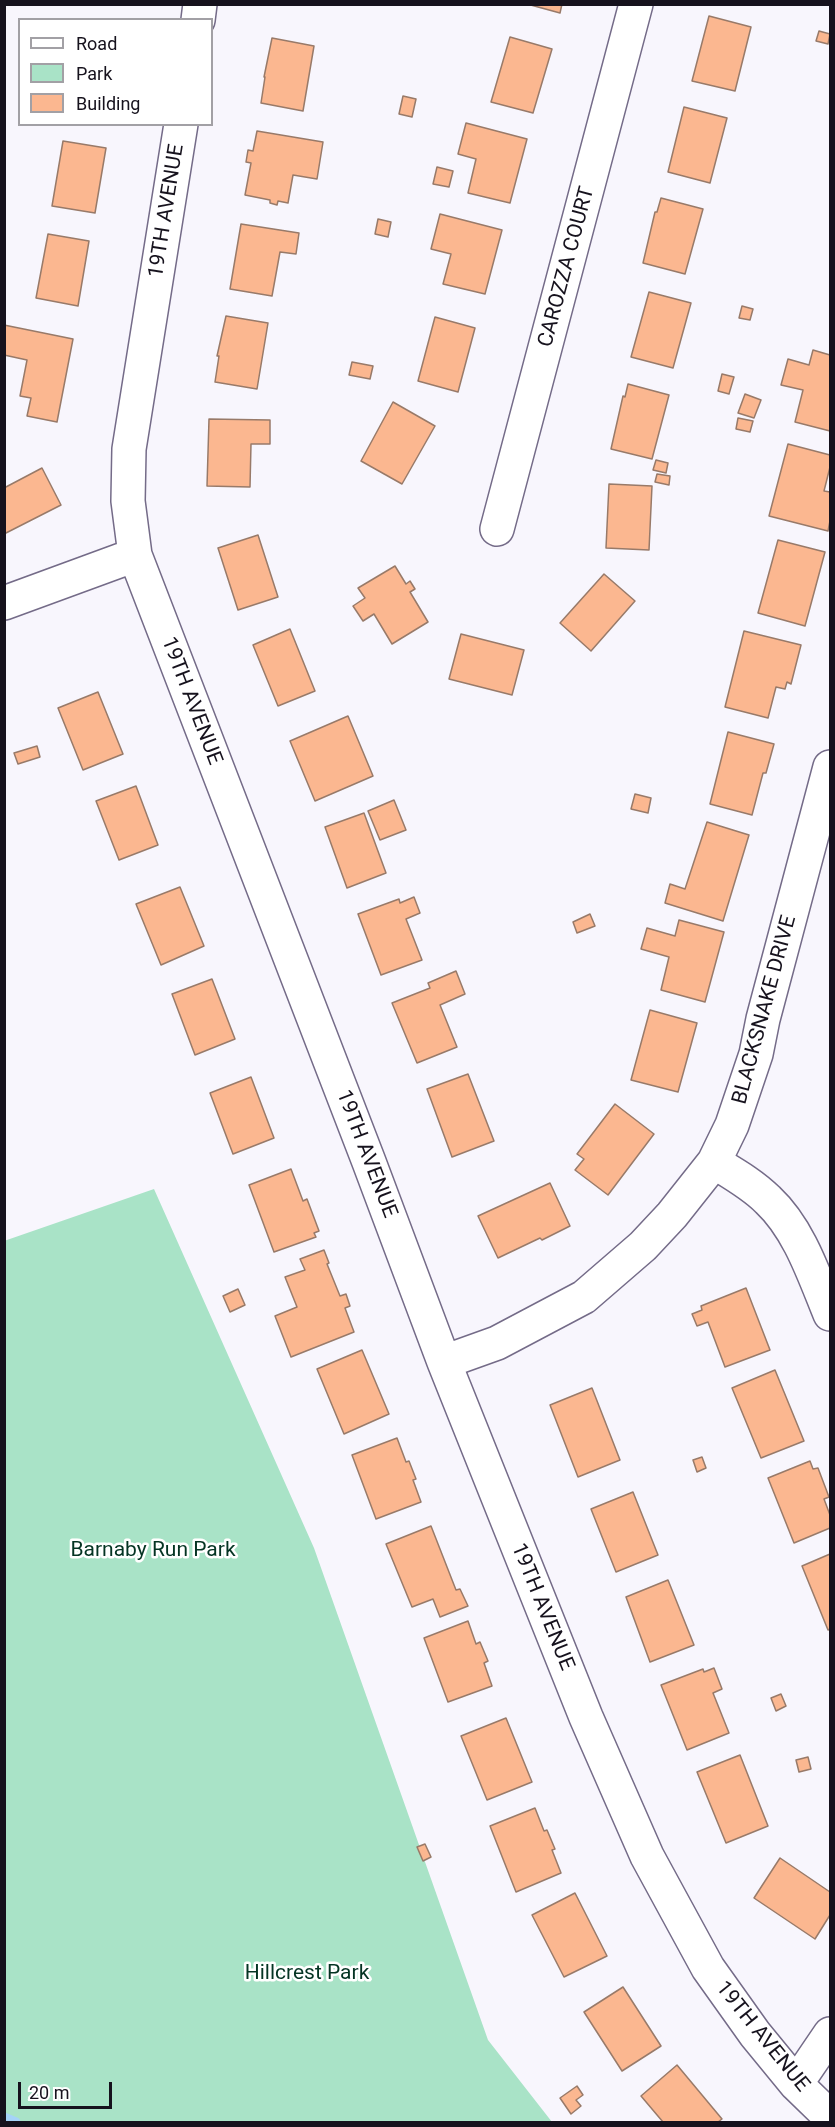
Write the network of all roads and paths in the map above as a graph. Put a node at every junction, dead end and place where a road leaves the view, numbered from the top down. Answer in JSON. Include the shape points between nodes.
{"nodes":[{"id":1,"x":636,"y":4,"type":"edge"},
{"id":2,"x":181,"y":126,"type":"edge"},
{"id":3,"x":497,"y":529,"type":"dead end"},
{"id":4,"x":135,"y":555,"type":"junction"},
{"id":5,"x":4,"y":603,"type":"edge"},
{"id":6,"x":831,"y":767,"type":"edge"},
{"id":7,"x":714,"y":1162,"type":"junction"},
{"id":8,"x":831,"y":1314,"type":"edge"},
{"id":9,"x":444,"y":1362,"type":"junction"},
{"id":10,"x":831,"y":2034,"type":"edge"},
{"id":11,"x":796,"y":2084,"type":"junction"},
{"id":12,"x":831,"y":2117,"type":"edge"}],
"edges":[{"from":1,"to":3,"type":"street","name":"CAROZZA COURT"},
{"from":2,"to":4,"type":"street","name":"19TH AVENUE","via":[[129,449],[128,501]]},
{"from":4,"to":5,"type":"street"},
{"from":4,"to":9,"type":"street","name":"19TH AVENUE"},
{"from":6,"to":7,"type":"street","name":"BLACKSNAKE DRIVE","via":[[756,1054],[732,1125]]},
{"from":7,"to":8,"type":"street","via":[[747,1183],[784,1217]]},
{"from":7,"to":9,"type":"street","name":"BLACKSNAKE DRIVE","via":[[644,1246],[584,1297],[497,1342]]},
{"from":9,"to":11,"type":"street","name":"19TH AVENUE","via":[[586,1717],[648,1856],[708,1968]]},
{"from":10,"to":11,"type":"street"},
{"from":11,"to":12,"type":"street","name":"19TH AVENUE"}]}
